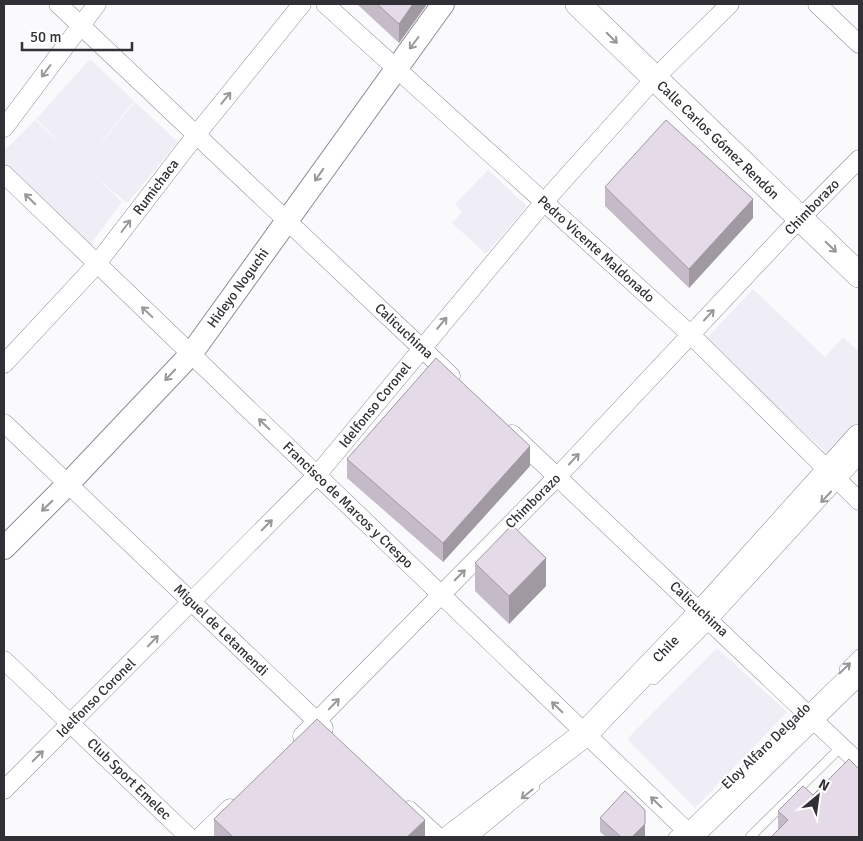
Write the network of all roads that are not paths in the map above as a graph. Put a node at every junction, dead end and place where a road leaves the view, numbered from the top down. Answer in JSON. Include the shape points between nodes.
{"nodes":[{"id":1,"x":58,"y":4,"type":"edge"},
{"id":2,"x":97,"y":4,"type":"edge"},
{"id":3,"x":302,"y":4,"type":"edge"},
{"id":4,"x":325,"y":4,"type":"edge"},
{"id":5,"x":443,"y":4,"type":"edge"},
{"id":6,"x":579,"y":4,"type":"edge"},
{"id":7,"x":730,"y":4,"type":"edge"},
{"id":8,"x":817,"y":4,"type":"edge"},
{"id":9,"x":80,"y":25,"type":"junction"},
{"id":10,"x":859,"y":44,"type":"edge"},
{"id":11,"x":395,"y":68,"type":"junction"},
{"id":12,"x":654,"y":79,"type":"junction"},
{"id":13,"x":4,"y":128,"type":"edge"},
{"id":14,"x":196,"y":135,"type":"junction"},
{"id":15,"x":859,"y":158,"type":"edge"},
{"id":16,"x":4,"y":174,"type":"edge"},
{"id":17,"x":544,"y":202,"type":"junction"},
{"id":18,"x":800,"y":218,"type":"junction"},
{"id":19,"x":287,"y":220,"type":"junction"},
{"id":20,"x":96,"y":265,"type":"junction"},
{"id":21,"x":859,"y":275,"type":"edge"},
{"id":22,"x":690,"y":334,"type":"junction"},
{"id":23,"x":422,"y":348,"type":"junction"},
{"id":24,"x":191,"y":354,"type":"junction"},
{"id":25,"x":4,"y":364,"type":"edge"},
{"id":26,"x":464,"y":388,"type":"edge"},
{"id":27,"x":499,"y":421,"type":"edge"},
{"id":28,"x":4,"y":423,"type":"edge"},
{"id":29,"x":859,"y":437,"type":"edge"},
{"id":30,"x":859,"y":461,"type":"edge"},
{"id":31,"x":317,"y":475,"type":"junction"},
{"id":32,"x":558,"y":476,"type":"junction"},
{"id":33,"x":834,"y":476,"type":"junction"},
{"id":34,"x":68,"y":484,"type":"junction"},
{"id":35,"x":859,"y":502,"type":"edge"},
{"id":36,"x":4,"y":548,"type":"edge"},
{"id":37,"x":441,"y":594,"type":"junction"},
{"id":38,"x":191,"y":601,"type":"junction"},
{"id":39,"x":707,"y":617,"type":"junction"},
{"id":40,"x":859,"y":654,"type":"edge"},
{"id":41,"x":4,"y":660,"type":"edge"},
{"id":42,"x":849,"y":673,"type":"edge"},
{"id":43,"x":649,"y":685,"type":"dead end"},
{"id":44,"x":806,"y":711,"type":"junction"},
{"id":45,"x":316,"y":721,"type":"junction"},
{"id":46,"x":71,"y":724,"type":"junction"},
{"id":47,"x":591,"y":739,"type":"junction"},
{"id":48,"x":338,"y":742,"type":"edge"},
{"id":49,"x":842,"y":746,"type":"junction"},
{"id":50,"x":289,"y":749,"type":"edge"},
{"id":51,"x":859,"y":763,"type":"edge"},
{"id":52,"x":541,"y":783,"type":"dead end"},
{"id":53,"x":4,"y":790,"type":"edge"},
{"id":54,"x":241,"y":796,"type":"edge"},
{"id":55,"x":395,"y":796,"type":"edge"},
{"id":56,"x":686,"y":833,"type":"edge"},
{"id":57,"x":189,"y":837,"type":"edge"},
{"id":58,"x":200,"y":837,"type":"edge"},
{"id":59,"x":438,"y":837,"type":"edge"},
{"id":60,"x":450,"y":837,"type":"edge"},
{"id":61,"x":474,"y":837,"type":"edge"},
{"id":62,"x":750,"y":837,"type":"edge"}],
"edges":[{"from":1,"to":9,"type":"street","name":"Calicuchima"},
{"from":2,"to":9,"type":"street"},
{"from":14,"to":3,"type":"street","name":"Rumichaca","one_way":true},
{"from":4,"to":11,"type":"street","name":"Pedro Vicente Maldonado"},
{"from":5,"to":11,"type":"street","name":"Hideyo Noguchi","one_way":true},
{"from":6,"to":12,"type":"main road","name":"Calle Carlos Gómez Rendón","one_way":true},
{"from":7,"to":12,"type":"street","name":"Idelfonso Coronel"},
{"from":8,"to":10,"type":"street"},
{"from":9,"to":13,"type":"street","one_way":true},
{"from":9,"to":14,"type":"street","name":"Calicuchima"},
{"from":11,"to":17,"type":"street","name":"Pedro Vicente Maldonado"},
{"from":11,"to":19,"type":"street","name":"Hideyo Noguchi","one_way":true},
{"from":12,"to":17,"type":"street","name":"Idelfonso Coronel"},
{"from":12,"to":18,"type":"main road","name":"Calle Carlos Gómez Rendón"},
{"from":14,"to":19,"type":"street","name":"Calicuchima"},
{"from":20,"to":14,"type":"street","name":"Rumichaca","one_way":true},
{"from":15,"to":18,"type":"street","name":"Chimborazo"},
{"from":20,"to":16,"type":"street","name":"Francisco de Marcos y Crespo","one_way":true},
{"from":17,"to":22,"type":"street","name":"Pedro Vicente Maldonado"},
{"from":23,"to":17,"type":"street","name":"Idelfonso Coronel","one_way":true},
{"from":18,"to":21,"type":"main road","name":"Calle Carlos Gómez Rendón","one_way":true},
{"from":22,"to":18,"type":"street","name":"Chimborazo","one_way":true},
{"from":19,"to":23,"type":"street","name":"Calicuchima"},
{"from":19,"to":24,"type":"street","name":"Hideyo Noguchi"},
{"from":24,"to":20,"type":"street","name":"Francisco de Marcos y Crespo","one_way":true},
{"from":20,"to":25,"type":"street","name":"Rumichaca"},
{"from":32,"to":22,"type":"street","name":"Chimborazo","one_way":true},
{"from":22,"to":33,"type":"street","name":"Pedro Vicente Maldonado"},
{"from":23,"to":26,"type":"street","name":"Calicuchima"},
{"from":23,"to":31,"type":"street","name":"Idelfonso Coronel"},
{"from":31,"to":24,"type":"street","name":"Francisco de Marcos y Crespo","one_way":true},
{"from":24,"to":34,"type":"street","name":"Hideyo Noguchi","one_way":true},
{"from":27,"to":32,"type":"street","name":"Calicuchima"},
{"from":28,"to":34,"type":"street","name":"Miguel de Letamendi"},
{"from":29,"to":33,"type":"main road","name":"Chile"},
{"from":30,"to":33,"type":"lane","name":"Chile"},
{"from":31,"to":37,"type":"street","name":"Francisco de Marcos y Crespo"},
{"from":38,"to":31,"type":"street","name":"Idelfonso Coronel","one_way":true},
{"from":37,"to":32,"type":"street","name":"Chimborazo","one_way":true},
{"from":32,"to":39,"type":"street","name":"Calicuchima"},
{"from":33,"to":35,"type":"street","name":"Pedro Vicente Maldonado"},
{"from":33,"to":39,"type":"main road","name":"Chile","one_way":true},
{"from":34,"to":36,"type":"street","name":"Hideyo Noguchi","one_way":true},
{"from":34,"to":38,"type":"street","name":"Miguel de Letamendi"},
{"from":45,"to":37,"type":"street","name":"Chimborazo","one_way":true},
{"from":47,"to":37,"type":"street","name":"Francisco de Marcos y Crespo","one_way":true},
{"from":38,"to":45,"type":"street","name":"Miguel de Letamendi"},
{"from":46,"to":38,"type":"street","name":"Idelfonso Coronel","one_way":true},
{"from":39,"to":43,"type":"lane","name":"Chile"},
{"from":39,"to":44,"type":"street","name":"Calicuchima"},
{"from":39,"to":47,"type":"main road","name":"Chile"},
{"from":42,"to":40,"type":"lane","name":"Eloy Alfaro Delgado","one_way":true},
{"from":41,"to":46,"type":"street","name":"Club Sport Emelec"},
{"from":42,"to":44,"type":"main road","name":"Eloy Alfaro Delgado"},
{"from":44,"to":49,"type":"street","name":"Calicuchima"},
{"from":44,"to":56,"type":"main road","name":"Eloy Alfaro Delgado"},
{"from":45,"to":48,"type":"street","name":"Miguel de Letamendi"},
{"from":45,"to":50,"type":"street","name":"Chimborazo"},
{"from":53,"to":46,"type":"street","name":"Idelfonso Coronel","one_way":true},
{"from":46,"to":57,"type":"street","name":"Club Sport Emelec"},
{"from":56,"to":47,"type":"street","name":"Francisco de Marcos y Crespo","one_way":true},
{"from":47,"to":60,"type":"main road","name":"Chile"},
{"from":49,"to":51,"type":"street","name":"Calicuchima"},
{"from":49,"to":62,"type":"lane"},
{"from":52,"to":61,"type":"lane","one_way":true},
{"from":54,"to":58,"type":"street"},
{"from":55,"to":59,"type":"street"}]}
